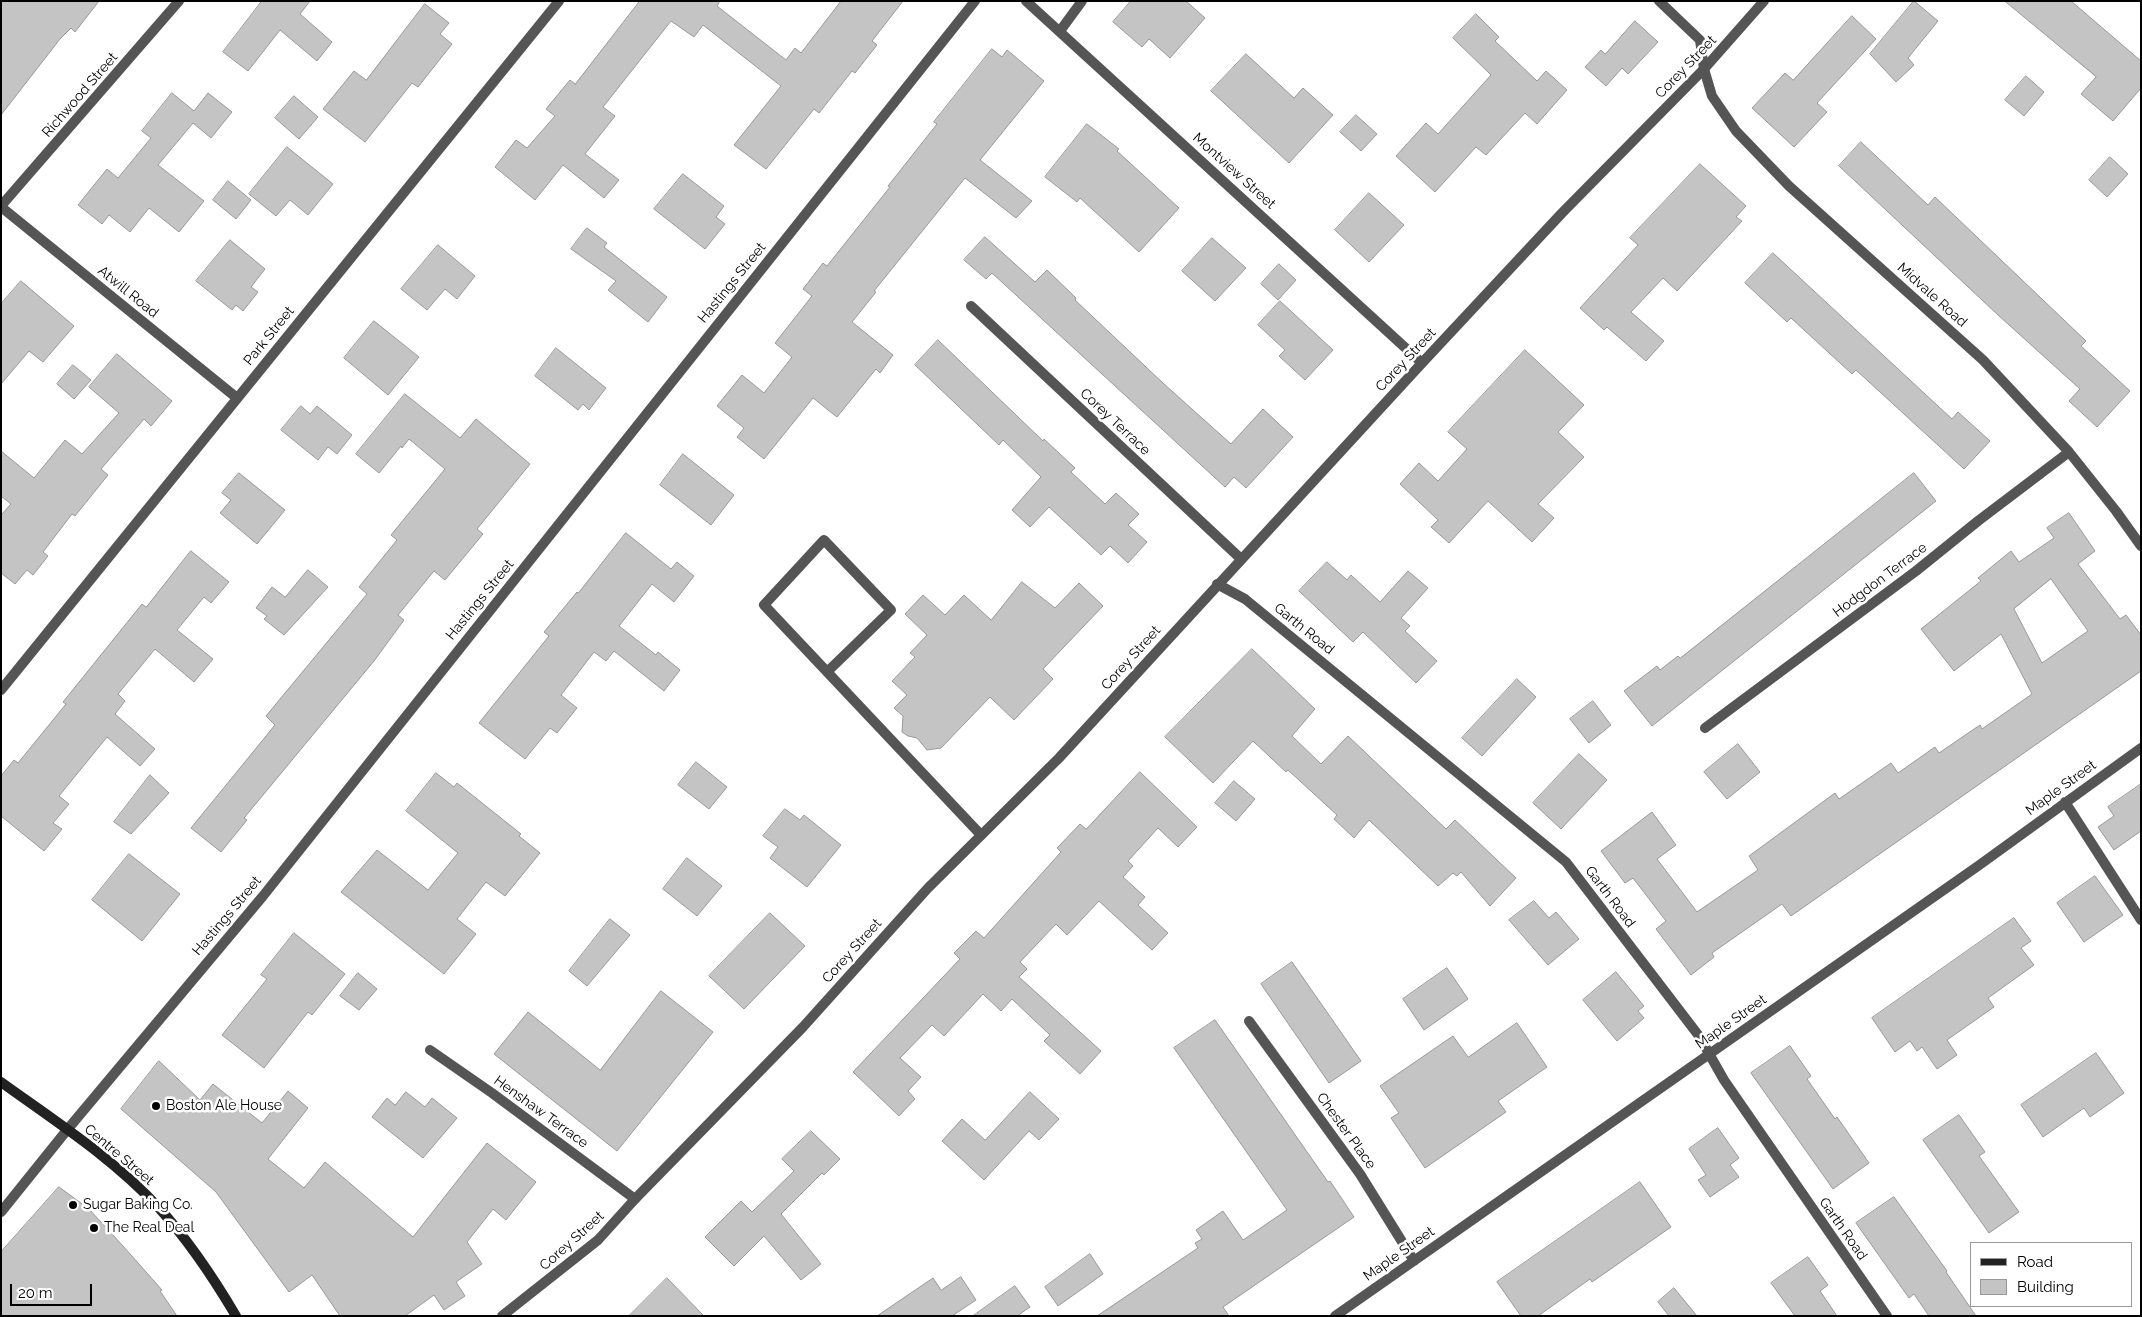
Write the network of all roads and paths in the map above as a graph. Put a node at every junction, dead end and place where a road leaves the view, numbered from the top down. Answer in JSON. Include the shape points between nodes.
{"nodes":[{"id":1,"x":179,"y":1,"type":"edge"},
{"id":2,"x":559,"y":1,"type":"edge"},
{"id":3,"x":975,"y":1,"type":"edge"},
{"id":4,"x":1026,"y":1,"type":"edge"},
{"id":5,"x":1082,"y":1,"type":"edge"},
{"id":6,"x":1659,"y":1,"type":"edge"},
{"id":7,"x":1764,"y":1,"type":"edge"},
{"id":8,"x":1060,"y":31,"type":"junction"},
{"id":9,"x":1704,"y":69,"type":"junction"},
{"id":10,"x":1,"y":207,"type":"edge"},
{"id":11,"x":971,"y":306,"type":"dead end"},
{"id":12,"x":1422,"y":363,"type":"junction"},
{"id":13,"x":237,"y":398,"type":"junction"},
{"id":14,"x":2069,"y":452,"type":"junction"},
{"id":15,"x":2141,"y":546,"type":"edge"},
{"id":16,"x":1240,"y":558,"type":"junction"},
{"id":17,"x":1217,"y":584,"type":"junction"},
{"id":18,"x":827,"y":672,"type":"junction"},
{"id":19,"x":1,"y":690,"type":"edge"},
{"id":20,"x":1704,"y":728,"type":"dead end"},
{"id":21,"x":2141,"y":748,"type":"edge"},
{"id":22,"x":2065,"y":802,"type":"junction"},
{"id":23,"x":981,"y":835,"type":"junction"},
{"id":24,"x":2141,"y":920,"type":"edge"},
{"id":25,"x":1249,"y":1021,"type":"dead end"},
{"id":26,"x":430,"y":1050,"type":"dead end"},
{"id":27,"x":1710,"y":1053,"type":"junction"},
{"id":28,"x":1,"y":1082,"type":"edge"},
{"id":29,"x":67,"y":1130,"type":"junction"},
{"id":30,"x":635,"y":1199,"type":"junction"},
{"id":31,"x":1,"y":1212,"type":"edge"},
{"id":32,"x":1414,"y":1261,"type":"junction"},
{"id":33,"x":236,"y":1316,"type":"edge"},
{"id":34,"x":502,"y":1316,"type":"edge"},
{"id":35,"x":1335,"y":1316,"type":"edge"},
{"id":36,"x":1887,"y":1316,"type":"edge"}],
"edges":[{"from":1,"to":10,"type":"street","name":"Richwood Street"},
{"from":2,"to":13,"type":"street","name":"Park Street"},
{"from":3,"to":29,"type":"street","name":"Hastings Street","via":[[262,896]]},
{"from":4,"to":8,"type":"street","name":"Montview Street"},
{"from":5,"to":8,"type":"street"},
{"from":6,"to":9,"type":"street","name":"Midvale Road","via":[[1700,40]]},
{"from":7,"to":9,"type":"street","name":"Corey Street"},
{"from":8,"to":12,"type":"street","name":"Montview Street"},
{"from":9,"to":12,"type":"street","name":"Corey Street","via":[[1562,213]]},
{"from":9,"to":14,"type":"street","name":"Midvale Road","via":[[1712,96],[1736,131],[1789,186],[1983,360]]},
{"from":10,"to":13,"type":"street","name":"Atwill Road"},
{"from":11,"to":16,"type":"street","name":"Corey Terrace"},
{"from":12,"to":16,"type":"street","name":"Corey Street"},
{"from":13,"to":19,"type":"street","name":"Park Street"},
{"from":14,"to":15,"type":"street","name":"Midvale Road"},
{"from":14,"to":20,"type":"street","name":"Hodgdon Terrace","via":[[1916,571]]},
{"from":16,"to":17,"type":"street","name":"Corey Street"},
{"from":17,"to":23,"type":"street","name":"Corey Street","via":[[1059,758]]},
{"from":17,"to":27,"type":"street","name":"Garth Road","via":[[1245,599],[1566,862]]},
{"from":18,"to":18,"type":"street","via":[[891,610],[824,540],[764,605]]},
{"from":18,"to":23,"type":"street"},
{"from":21,"to":22,"type":"street","name":"Maple Street"},
{"from":22,"to":24,"type":"street"},
{"from":22,"to":27,"type":"street","name":"Maple Street"},
{"from":23,"to":30,"type":"street","name":"Corey Street","via":[[928,888],[803,1028]]},
{"from":25,"to":32,"type":"street","name":"Chester Place","via":[[1360,1174]]},
{"from":26,"to":30,"type":"street","name":"Henshaw Terrace"},
{"from":27,"to":32,"type":"street","name":"Maple Street"},
{"from":27,"to":36,"type":"street","name":"Garth Road","via":[[1724,1080]]},
{"from":28,"to":29,"type":"main road","name":"Centre Street"},
{"from":29,"to":31,"type":"street","name":"Hastings Street"},
{"from":29,"to":33,"type":"main road","name":"Centre Street","via":[[113,1165],[158,1207],[197,1253]]},
{"from":30,"to":34,"type":"street","name":"Corey Street","via":[[598,1240]]},
{"from":32,"to":35,"type":"street","name":"Maple Street"}]}
